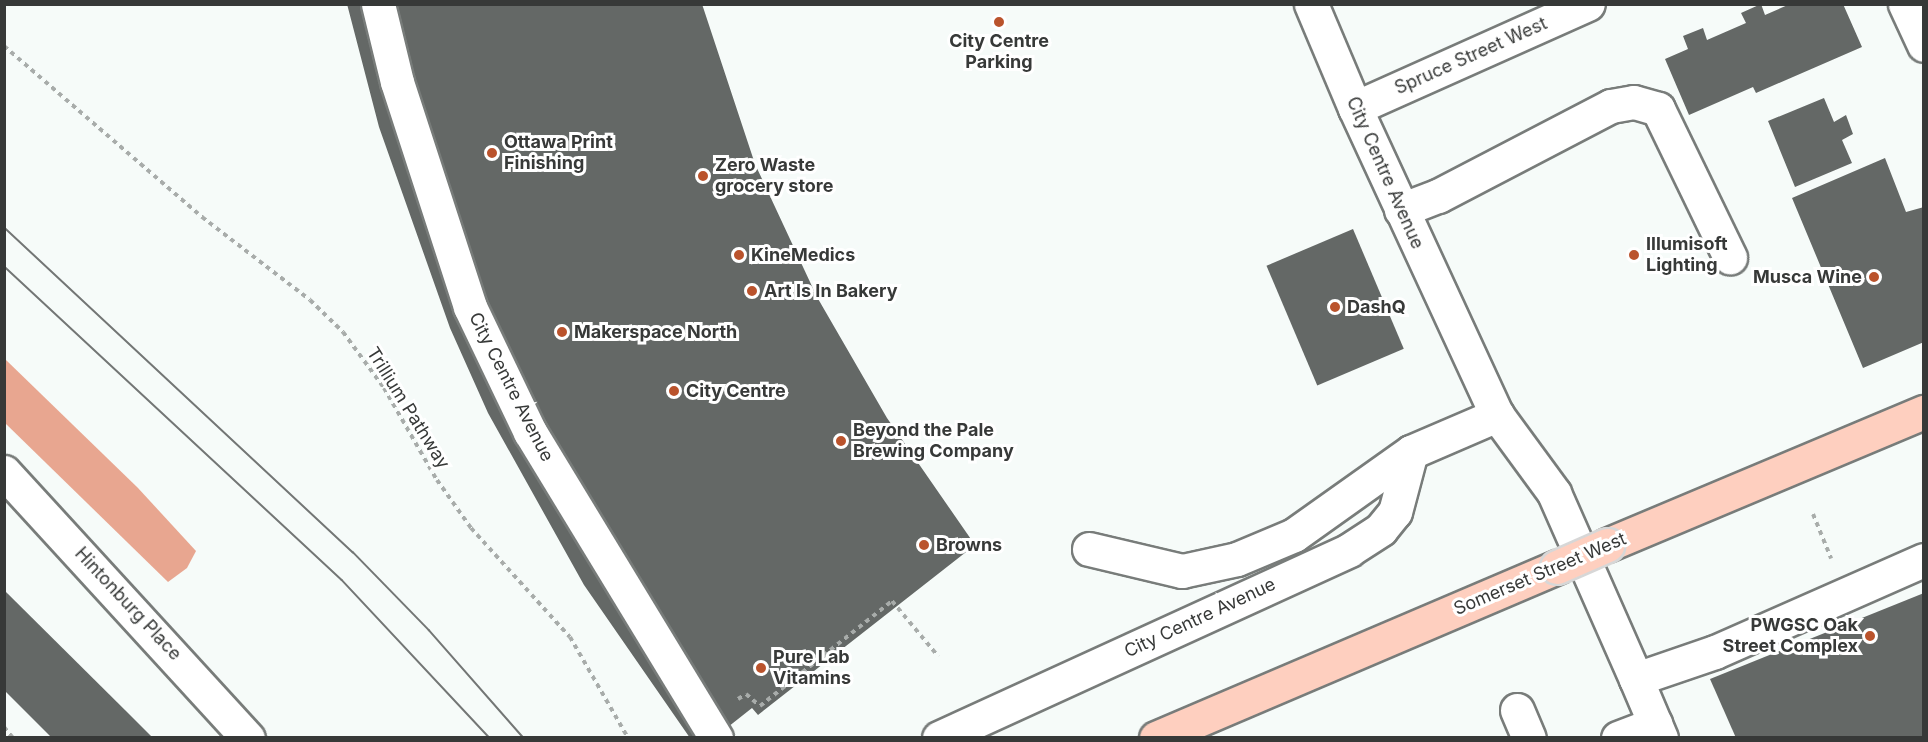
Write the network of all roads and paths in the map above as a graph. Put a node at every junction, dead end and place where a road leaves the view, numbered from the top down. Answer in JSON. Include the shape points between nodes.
{"nodes":[{"id":1,"x":378,"y":4,"type":"edge"},
{"id":2,"x":1311,"y":4,"type":"edge"},
{"id":3,"x":1588,"y":4,"type":"edge"},
{"id":4,"x":1905,"y":4,"type":"edge"},
{"id":5,"x":1923,"y":45,"type":"edge"},
{"id":6,"x":4,"y":46,"type":"edge"},
{"id":7,"x":1355,"y":108,"type":"junction"},
{"id":8,"x":1401,"y":210,"type":"junction"},
{"id":9,"x":1730,"y":257,"type":"dead end"},
{"id":10,"x":1923,"y":412,"type":"edge"},
{"id":11,"x":1497,"y":415,"type":"junction"},
{"id":12,"x":1410,"y":452,"type":"junction"},
{"id":13,"x":4,"y":472,"type":"edge"},
{"id":14,"x":1813,"y":514,"type":"dead end"},
{"id":15,"x":1089,"y":549,"type":"dead end"},
{"id":16,"x":1923,"y":560,"type":"edge"},
{"id":17,"x":1832,"y":600,"type":"junction"},
{"id":18,"x":938,"y":656,"type":"dead end"},
{"id":19,"x":1636,"y":680,"type":"junction"},
{"id":20,"x":760,"y":706,"type":"dead end"},
{"id":21,"x":4,"y":728,"type":"edge"},
{"id":22,"x":1658,"y":731,"type":"edge"},
{"id":23,"x":716,"y":737,"type":"edge"},
{"id":24,"x":13,"y":738,"type":"edge"},
{"id":25,"x":248,"y":738,"type":"edge"},
{"id":26,"x":628,"y":738,"type":"edge"},
{"id":27,"x":939,"y":738,"type":"edge"},
{"id":28,"x":1156,"y":738,"type":"edge"},
{"id":29,"x":1618,"y":738,"type":"edge"}],
"edges":[{"from":1,"to":23,"type":"street","name":"City Centre Avenue","via":[[397,82],[470,306],[530,432]]},
{"from":2,"to":7,"type":"street","name":"City Centre Avenue"},
{"from":3,"to":7,"type":"street","name":"Spruce Street West"},
{"from":4,"to":5,"type":"street"},
{"from":6,"to":26,"type":"path","name":"Trillium Pathway","via":[[202,217],[310,300],[343,333],[384,388],[437,480],[471,528],[570,637]]},
{"from":7,"to":8,"type":"street","name":"City Centre Avenue"},
{"from":8,"to":9,"type":"street","via":[[1438,196],[1611,106],[1634,102],[1658,109]]},
{"from":8,"to":11,"type":"street","name":"City Centre Avenue"},
{"from":10,"to":28,"type":"main road","name":"Somerset Street West","bridge":true},
{"from":11,"to":12,"type":"street"},
{"from":11,"to":19,"type":"street","name":"City Centre Avenue","via":[[1554,493]]},
{"from":12,"to":15,"type":"street","via":[[1294,536],[1237,559],[1182,571]]},
{"from":12,"to":27,"type":"street","name":"City Centre Avenue","via":[[1395,512],[1381,529],[1349,550]]},
{"from":13,"to":25,"type":"street","name":"Hintonburg Place"},
{"from":14,"to":17,"type":"path","via":[[1835,567]]},
{"from":16,"to":17,"type":"street"},
{"from":17,"to":19,"type":"street","via":[[1715,652]]},
{"from":18,"to":20,"type":"path","via":[[892,601]]},
{"from":19,"to":22,"type":"street","name":"City Centre Avenue"},
{"from":21,"to":24,"type":"path"},
{"from":22,"to":29,"type":"street"}]}
